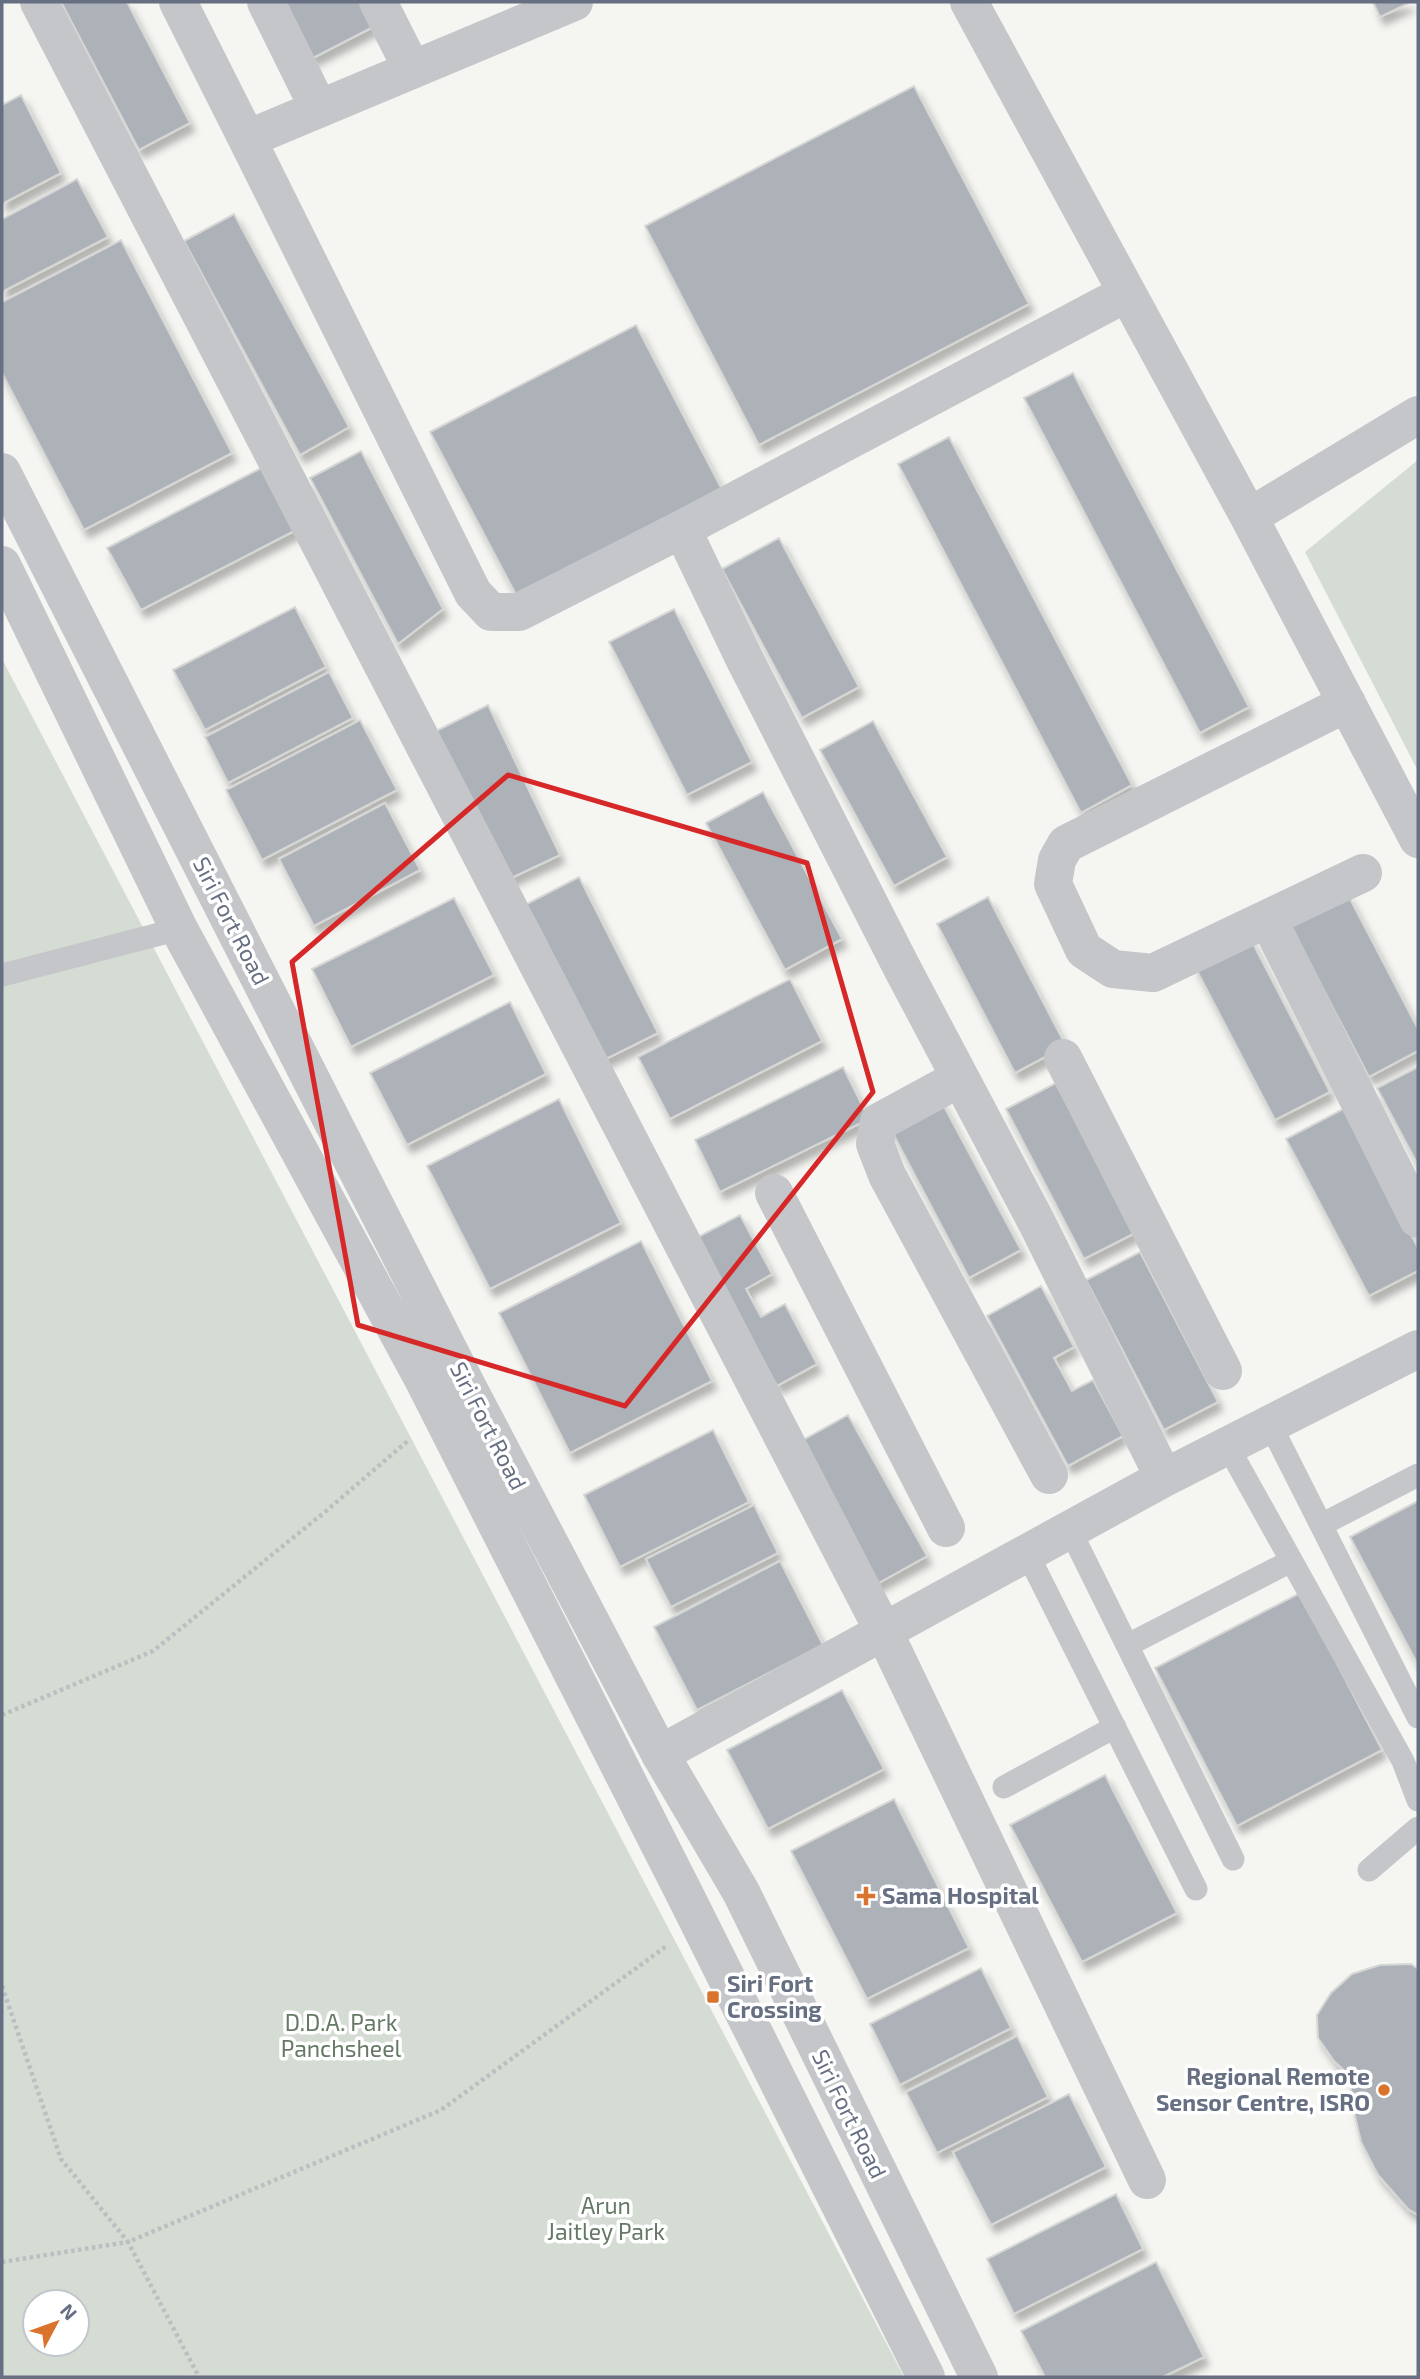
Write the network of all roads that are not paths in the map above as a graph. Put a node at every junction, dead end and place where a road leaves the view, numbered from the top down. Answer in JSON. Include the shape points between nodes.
{"nodes":[{"id":1,"x":39,"y":2,"type":"edge"},
{"id":2,"x":178,"y":2,"type":"edge"},
{"id":3,"x":266,"y":2,"type":"edge"},
{"id":4,"x":378,"y":2,"type":"edge"},
{"id":5,"x":574,"y":2,"type":"edge"},
{"id":6,"x":969,"y":2,"type":"edge"},
{"id":7,"x":529,"y":10,"type":"edge"},
{"id":8,"x":412,"y":69,"type":"junction"},
{"id":9,"x":319,"y":109,"type":"junction"},
{"id":10,"x":247,"y":139,"type":"junction"},
{"id":11,"x":1127,"y":293,"type":"junction"},
{"id":12,"x":1418,"y":415,"type":"edge"},
{"id":13,"x":6,"y":492,"type":"edge"},
{"id":14,"x":1249,"y":517,"type":"junction"},
{"id":15,"x":682,"y":529,"type":"junction"},
{"id":16,"x":2,"y":565,"type":"edge"},
{"id":17,"x":1347,"y":703,"type":"junction"},
{"id":18,"x":1418,"y":839,"type":"edge"},
{"id":19,"x":1363,"y":873,"type":"dead end"},
{"id":20,"x":1268,"y":919,"type":"junction"},
{"id":21,"x":179,"y":929,"type":"junction"},
{"id":22,"x":2,"y":975,"type":"edge"},
{"id":23,"x":1063,"y":1058,"type":"dead end"},
{"id":24,"x":960,"y":1078,"type":"junction"},
{"id":25,"x":774,"y":1193,"type":"dead end"},
{"id":26,"x":1418,"y":1219,"type":"edge"},
{"id":27,"x":1418,"y":1349,"type":"edge"},
{"id":28,"x":1223,"y":1371,"type":"dead end"},
{"id":29,"x":1270,"y":1424,"type":"junction"},
{"id":30,"x":1227,"y":1445,"type":"junction"},
{"id":31,"x":1049,"y":1475,"type":"dead end"},
{"id":32,"x":1418,"y":1475,"type":"edge"},
{"id":33,"x":1164,"y":1478,"type":"junction"},
{"id":34,"x":1321,"y":1525,"type":"junction"},
{"id":35,"x":946,"y":1528,"type":"dead end"},
{"id":36,"x":1070,"y":1530,"type":"junction"},
{"id":37,"x":1027,"y":1553,"type":"junction"},
{"id":38,"x":1291,"y":1561,"type":"junction"},
{"id":39,"x":884,"y":1632,"type":"junction"},
{"id":40,"x":1128,"y":1645,"type":"junction"},
{"id":41,"x":1418,"y":1717,"type":"edge"},
{"id":42,"x":1115,"y":1727,"type":"junction"},
{"id":43,"x":660,"y":1754,"type":"junction"},
{"id":44,"x":1003,"y":1787,"type":"dead end"},
{"id":45,"x":1418,"y":1800,"type":"edge"},
{"id":46,"x":1418,"y":1828,"type":"edge"},
{"id":47,"x":1233,"y":1859,"type":"dead end"},
{"id":48,"x":1369,"y":1870,"type":"dead end"},
{"id":49,"x":1196,"y":1889,"type":"dead end"},
{"id":50,"x":1147,"y":2180,"type":"dead end"},
{"id":51,"x":926,"y":2377,"type":"edge"},
{"id":52,"x":979,"y":2377,"type":"edge"}],
"edges":[{"from":1,"to":39,"type":"street"},
{"from":2,"to":10,"type":"street"},
{"from":3,"to":9,"type":"street"},
{"from":4,"to":8,"type":"street"},
{"from":5,"to":7,"type":"street"},
{"from":6,"to":11,"type":"street"},
{"from":7,"to":8,"type":"street"},
{"from":8,"to":9,"type":"street"},
{"from":9,"to":10,"type":"street"},
{"from":10,"to":15,"type":"street","via":[[472,593],[491,612],[519,612]]},
{"from":11,"to":14,"type":"street"},
{"from":11,"to":15,"type":"street"},
{"from":12,"to":14,"type":"street"},
{"from":13,"to":43,"type":"street","name":"Siri Fort Road"},
{"from":14,"to":17,"type":"street"},
{"from":15,"to":24,"type":"street"},
{"from":16,"to":21,"type":"street","name":"Siri Fort Road"},
{"from":17,"to":18,"type":"street"},
{"from":17,"to":20,"type":"street","via":[[1066,844],[1057,860],[1054,884],[1084,950],[1113,969],[1153,973]]},
{"from":19,"to":20,"type":"street"},
{"from":20,"to":26,"type":"street"},
{"from":21,"to":22,"type":"lane"},
{"from":21,"to":51,"type":"street","name":"Siri Fort Road","via":[[422,1377]]},
{"from":23,"to":28,"type":"street"},
{"from":24,"to":31,"type":"street","via":[[879,1122],[875,1144],[887,1175]]},
{"from":24,"to":33,"type":"street"},
{"from":25,"to":35,"type":"street"},
{"from":27,"to":29,"type":"street"},
{"from":29,"to":30,"type":"street"},
{"from":29,"to":34,"type":"lane"},
{"from":30,"to":33,"type":"street"},
{"from":30,"to":38,"type":"lane"},
{"from":32,"to":34,"type":"lane"},
{"from":33,"to":36,"type":"street"},
{"from":34,"to":41,"type":"lane"},
{"from":36,"to":37,"type":"street"},
{"from":36,"to":40,"type":"lane"},
{"from":37,"to":39,"type":"street"},
{"from":37,"to":42,"type":"lane"},
{"from":38,"to":40,"type":"lane"},
{"from":38,"to":45,"type":"lane","via":[[1403,1761]]},
{"from":39,"to":43,"type":"street"},
{"from":39,"to":50,"type":"street"},
{"from":40,"to":47,"type":"lane"},
{"from":42,"to":44,"type":"lane"},
{"from":42,"to":49,"type":"lane"},
{"from":43,"to":52,"type":"street","name":"Siri Fort Road","via":[[741,1892]]},
{"from":46,"to":48,"type":"lane"}]}
